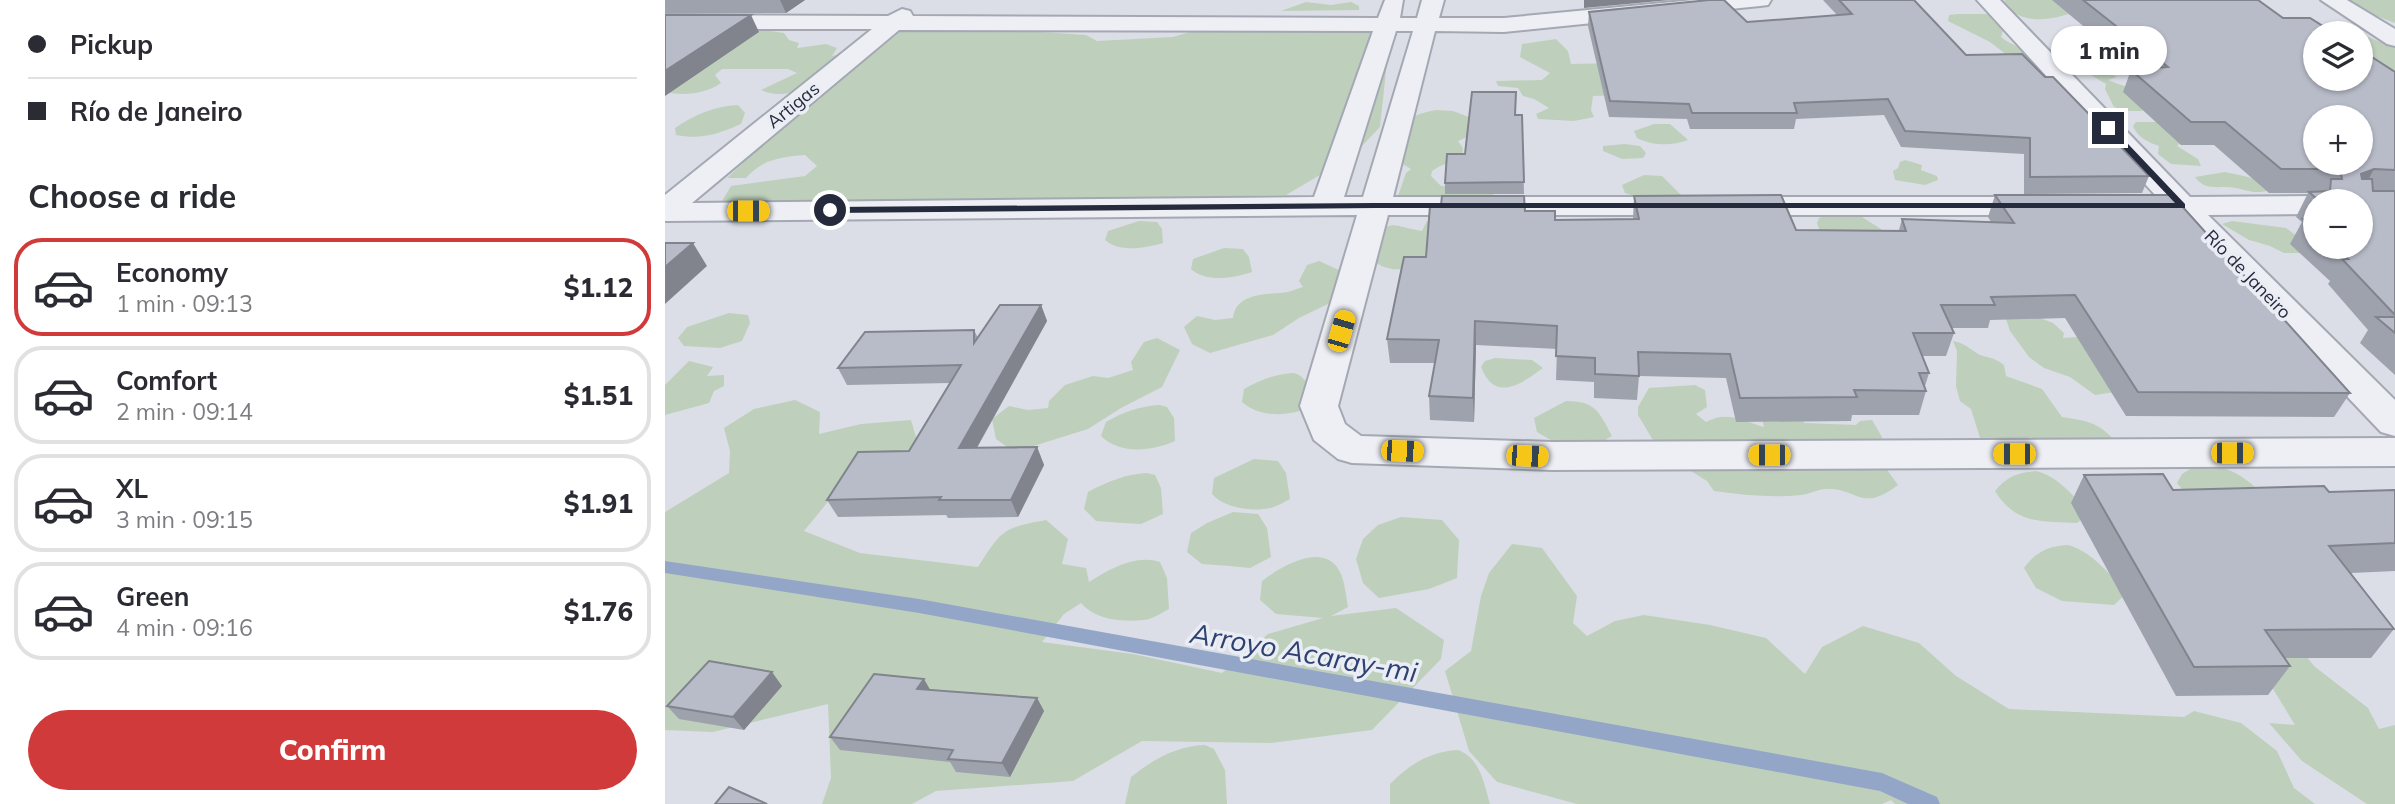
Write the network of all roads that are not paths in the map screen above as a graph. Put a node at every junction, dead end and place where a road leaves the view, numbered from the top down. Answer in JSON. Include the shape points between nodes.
{"nodes":[{"id":1,"x":921,"y":0,"type":"edge"},
{"id":2,"x":1760,"y":0,"type":"edge"},
{"id":3,"x":1988,"y":0,"type":"edge"},
{"id":4,"x":2332,"y":0,"type":"edge"},
{"id":5,"x":1391,"y":12,"type":"edge"},
{"id":6,"x":1429,"y":12,"type":"edge"},
{"id":7,"x":665,"y":22,"type":"edge"},
{"id":8,"x":894,"y":22,"type":"junction"},
{"id":9,"x":2395,"y":39,"type":"edge"},
{"id":10,"x":2303,"y":205,"type":"edge"},
{"id":11,"x":1326,"y":206,"type":"junction"},
{"id":12,"x":1376,"y":206,"type":"junction"},
{"id":13,"x":2182,"y":206,"type":"junction"},
{"id":14,"x":665,"y":211,"type":"edge"},
{"id":15,"x":2395,"y":424,"type":"edge"},
{"id":16,"x":2395,"y":452,"type":"edge"}],
"edges":[{"from":1,"to":8,"type":"street","name":"Artigas"},
{"from":2,"to":6,"type":"street","via":[[1504,25]]},
{"from":3,"to":13,"type":"street","name":"Río de Janeiro"},
{"from":4,"to":9,"type":"street"},
{"from":5,"to":6,"type":"street"},
{"from":5,"to":8,"type":"street"},
{"from":5,"to":11,"type":"street"},
{"from":6,"to":12,"type":"street"},
{"from":7,"to":8,"type":"street"},
{"from":8,"to":14,"type":"street","name":"Artigas"},
{"from":10,"to":13,"type":"street"},
{"from":11,"to":12,"type":"street"},
{"from":11,"to":14,"type":"street"},
{"from":12,"to":13,"type":"street"},
{"from":12,"to":16,"type":"street","via":[[1319,406],[1328,431],[1352,449],[1552,456]]},
{"from":13,"to":15,"type":"street","name":"Río de Janeiro"}]}
